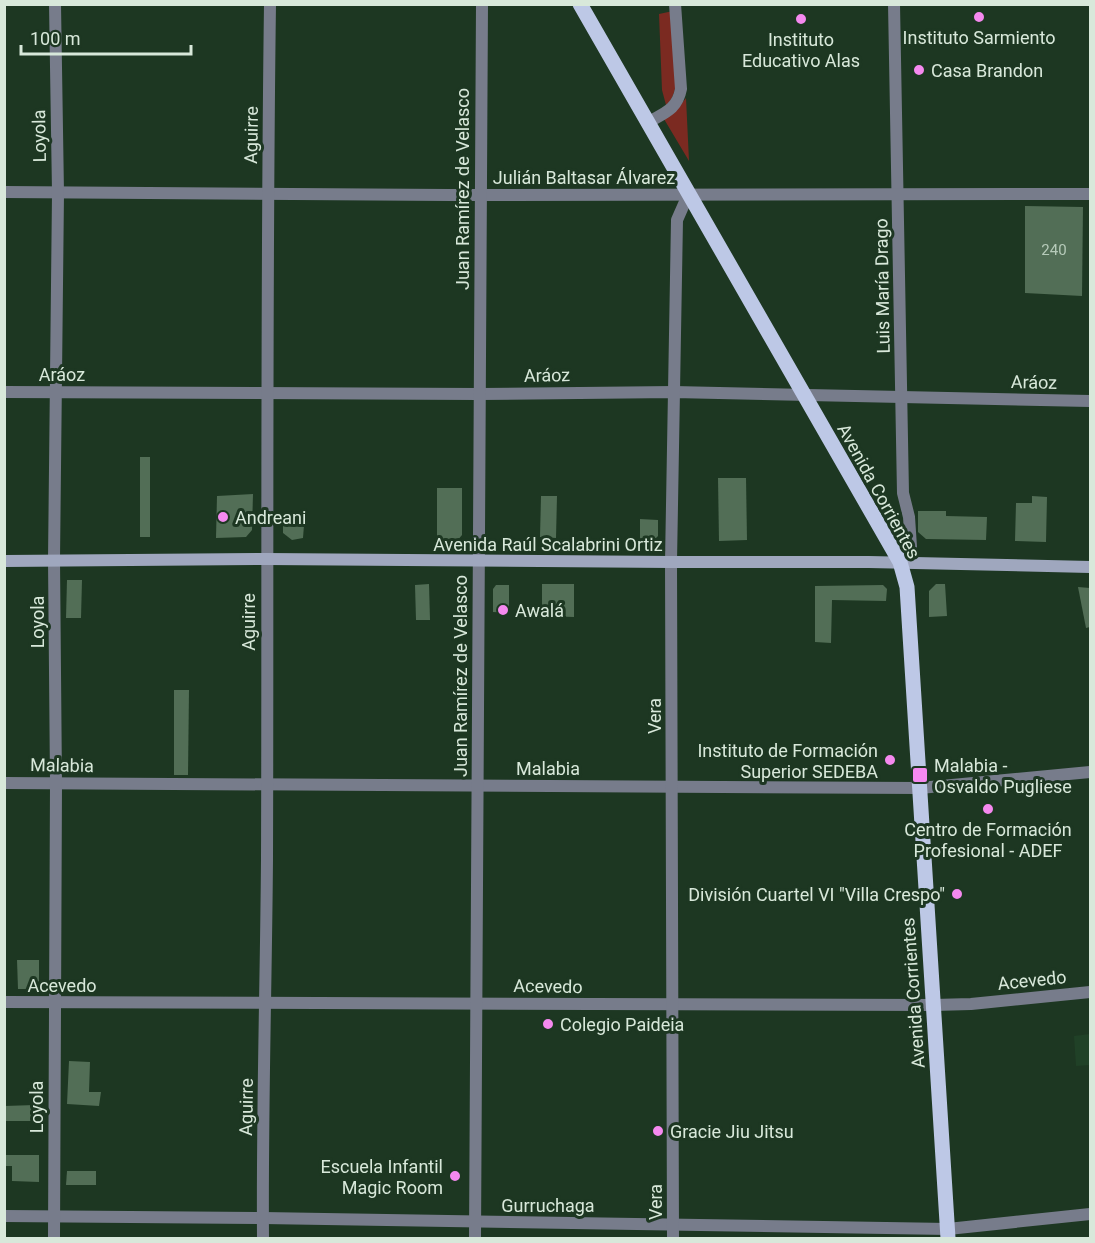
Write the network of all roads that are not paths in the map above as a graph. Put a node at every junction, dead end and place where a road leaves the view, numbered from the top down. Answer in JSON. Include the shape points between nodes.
{"nodes":[{"id":1,"x":56,"y":4,"type":"edge"},
{"id":2,"x":270,"y":4,"type":"edge"},
{"id":3,"x":482,"y":4,"type":"edge"},
{"id":4,"x":580,"y":4,"type":"edge"},
{"id":5,"x":675,"y":4,"type":"edge"},
{"id":6,"x":894,"y":4,"type":"edge"},
{"id":7,"x":647,"y":123,"type":"junction"},
{"id":8,"x":4,"y":192,"type":"edge"},
{"id":9,"x":58,"y":193,"type":"junction"},
{"id":10,"x":268,"y":193,"type":"junction"},
{"id":11,"x":898,"y":194,"type":"junction"},
{"id":12,"x":1090,"y":194,"type":"edge"},
{"id":13,"x":480,"y":195,"type":"junction"},
{"id":14,"x":688,"y":195,"type":"junction"},
{"id":15,"x":4,"y":392,"type":"edge"},
{"id":16,"x":56,"y":392,"type":"junction"},
{"id":17,"x":675,"y":392,"type":"junction"},
{"id":18,"x":269,"y":393,"type":"junction"},
{"id":19,"x":480,"y":394,"type":"junction"},
{"id":20,"x":803,"y":394,"type":"junction"},
{"id":21,"x":902,"y":398,"type":"junction"},
{"id":22,"x":1090,"y":401,"type":"edge"},
{"id":23,"x":266,"y":559,"type":"junction"},
{"id":24,"x":54,"y":560,"type":"junction"},
{"id":25,"x":4,"y":561,"type":"edge"},
{"id":26,"x":477,"y":562,"type":"junction"},
{"id":27,"x":671,"y":562,"type":"junction"},
{"id":28,"x":900,"y":562,"type":"junction"},
{"id":29,"x":1090,"y":567,"type":"edge"},
{"id":30,"x":1090,"y":772,"type":"edge"},
{"id":31,"x":4,"y":783,"type":"edge"},
{"id":32,"x":56,"y":783,"type":"junction"},
{"id":33,"x":267,"y":785,"type":"junction"},
{"id":34,"x":672,"y":785,"type":"junction"},
{"id":35,"x":478,"y":786,"type":"junction"},
{"id":36,"x":921,"y":788,"type":"junction"},
{"id":37,"x":1090,"y":992,"type":"edge"},
{"id":38,"x":4,"y":1002,"type":"edge"},
{"id":39,"x":54,"y":1003,"type":"junction"},
{"id":40,"x":266,"y":1003,"type":"junction"},
{"id":41,"x":476,"y":1003,"type":"junction"},
{"id":42,"x":673,"y":1005,"type":"junction"},
{"id":43,"x":934,"y":1005,"type":"junction"},
{"id":44,"x":1090,"y":1214,"type":"edge"},
{"id":45,"x":4,"y":1216,"type":"edge"},
{"id":46,"x":54,"y":1217,"type":"junction"},
{"id":47,"x":262,"y":1218,"type":"junction"},
{"id":48,"x":475,"y":1222,"type":"junction"},
{"id":49,"x":673,"y":1224,"type":"junction"},
{"id":50,"x":948,"y":1234,"type":"edge"},
{"id":51,"x":54,"y":1239,"type":"edge"},
{"id":52,"x":263,"y":1239,"type":"edge"},
{"id":53,"x":475,"y":1239,"type":"edge"},
{"id":54,"x":673,"y":1239,"type":"edge"}],
"edges":[{"from":1,"to":9,"type":"street","name":"Loyola"},
{"from":2,"to":10,"type":"street","name":"Aguirre"},
{"from":3,"to":13,"type":"street","name":"Juan Ramírez de Velasco"},
{"from":4,"to":7,"type":"main road","name":"Avenida Corrientes"},
{"from":5,"to":7,"type":"street","via":[[679,99],[674,107]]},
{"from":6,"to":11,"type":"street","name":"Luis María Drago"},
{"from":7,"to":14,"type":"main road","name":"Avenida Corrientes"},
{"from":8,"to":9,"type":"street","name":"Julián Baltasar Álvarez"},
{"from":9,"to":10,"type":"street","name":"Julián Baltasar Álvarez"},
{"from":9,"to":16,"type":"street","name":"Loyola"},
{"from":10,"to":13,"type":"street","name":"Julián Baltasar Álvarez"},
{"from":10,"to":18,"type":"street","name":"Aguirre"},
{"from":11,"to":12,"type":"street","name":"Julián Baltasar Álvarez"},
{"from":11,"to":14,"type":"street","name":"Julián Baltasar Álvarez"},
{"from":11,"to":21,"type":"street","name":"Luis María Drago"},
{"from":13,"to":14,"type":"street","name":"Julián Baltasar Álvarez"},
{"from":13,"to":19,"type":"street","name":"Juan Ramírez de Velasco"},
{"from":14,"to":17,"type":"street","name":"Vera","via":[[677,220]]},
{"from":14,"to":20,"type":"main road","name":"Avenida Corrientes"},
{"from":15,"to":16,"type":"street","name":"Aráoz"},
{"from":16,"to":18,"type":"street","name":"Aráoz"},
{"from":16,"to":24,"type":"street","name":"Loyola"},
{"from":17,"to":19,"type":"street","name":"Aráoz"},
{"from":17,"to":20,"type":"street","name":"Aráoz"},
{"from":17,"to":27,"type":"street","name":"Vera"},
{"from":18,"to":19,"type":"street","name":"Aráoz"},
{"from":18,"to":23,"type":"street","name":"Aguirre"},
{"from":19,"to":26,"type":"street","name":"Juan Ramírez de Velasco"},
{"from":20,"to":21,"type":"street","name":"Aráoz"},
{"from":20,"to":28,"type":"main road","name":"Avenida Corrientes"},
{"from":21,"to":22,"type":"street","name":"Aráoz"},
{"from":21,"to":28,"type":"street","name":"Luis María Drago","via":[[903,493],[911,547]]},
{"from":23,"to":24,"type":"main road","name":"Avenida Raúl Scalabrini Ortiz"},
{"from":23,"to":26,"type":"main road","name":"Avenida Raúl Scalabrini Ortiz"},
{"from":23,"to":33,"type":"street","name":"Aguirre"},
{"from":24,"to":25,"type":"main road","name":"Avenida Raúl Scalabrini Ortiz"},
{"from":24,"to":32,"type":"street","name":"Loyola"},
{"from":26,"to":27,"type":"main road","name":"Avenida Raúl Scalabrini Ortiz"},
{"from":26,"to":35,"type":"street","name":"Juan Ramírez de Velasco"},
{"from":27,"to":28,"type":"main road","name":"Avenida Raúl Scalabrini Ortiz"},
{"from":27,"to":34,"type":"street","name":"Vera"},
{"from":28,"to":29,"type":"main road","name":"Avenida Raúl Scalabrini Ortiz"},
{"from":28,"to":36,"type":"main road","name":"Avenida Corrientes","via":[[907,587]]},
{"from":30,"to":36,"type":"street","name":"Malabia"},
{"from":31,"to":32,"type":"street","name":"Malabia"},
{"from":32,"to":33,"type":"street","name":"Malabia"},
{"from":32,"to":39,"type":"street","name":"Loyola"},
{"from":33,"to":35,"type":"street","name":"Malabia"},
{"from":33,"to":40,"type":"street","name":"Aguirre"},
{"from":34,"to":35,"type":"street","name":"Malabia"},
{"from":34,"to":36,"type":"street","name":"Malabia"},
{"from":34,"to":42,"type":"street","name":"Vera"},
{"from":35,"to":41,"type":"street","name":"Juan Ramírez de Velasco"},
{"from":36,"to":43,"type":"main road","name":"Avenida Corrientes"},
{"from":37,"to":43,"type":"street","name":"Acevedo"},
{"from":38,"to":39,"type":"street","name":"Acevedo"},
{"from":39,"to":40,"type":"street","name":"Acevedo"},
{"from":39,"to":46,"type":"street","name":"Loyola"},
{"from":40,"to":41,"type":"street","name":"Acevedo"},
{"from":40,"to":47,"type":"street","name":"Aguirre"},
{"from":41,"to":42,"type":"street","name":"Acevedo"},
{"from":41,"to":48,"type":"street","name":"Juan Ramírez de Velasco"},
{"from":42,"to":43,"type":"street","name":"Acevedo"},
{"from":42,"to":49,"type":"street","name":"Vera"},
{"from":43,"to":50,"type":"main road","name":"Avenida Corrientes"},
{"from":44,"to":50,"type":"street","name":"Gurruchaga"},
{"from":45,"to":46,"type":"street","name":"Gurruchaga"},
{"from":46,"to":47,"type":"street","name":"Gurruchaga"},
{"from":46,"to":51,"type":"street","name":"Loyola"},
{"from":47,"to":48,"type":"street","name":"Gurruchaga"},
{"from":47,"to":52,"type":"street","name":"Aguirre"},
{"from":48,"to":49,"type":"street","name":"Gurruchaga"},
{"from":48,"to":53,"type":"street","name":"Juan Ramírez de Velasco"},
{"from":49,"to":50,"type":"street","name":"Gurruchaga"},
{"from":49,"to":54,"type":"street","name":"Vera"}]}
